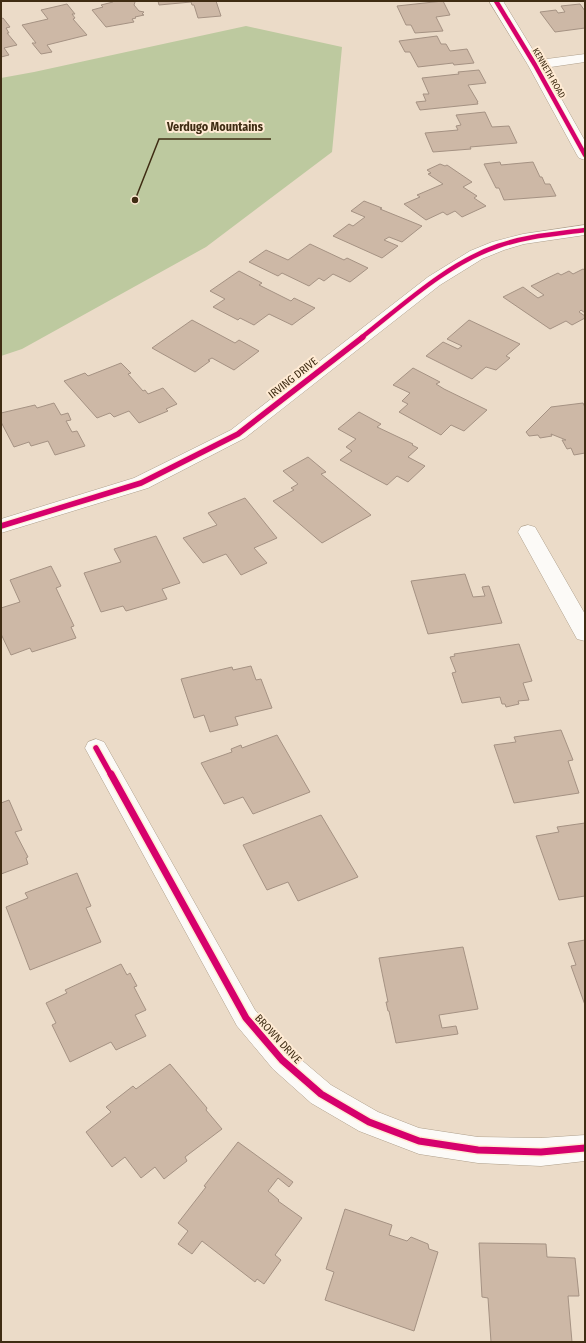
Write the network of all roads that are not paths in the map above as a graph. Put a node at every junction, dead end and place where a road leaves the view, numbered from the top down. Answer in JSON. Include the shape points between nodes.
{"nodes":[{"id":1,"x":496,"y":1,"type":"edge"},
{"id":2,"x":585,"y":58,"type":"edge"},
{"id":3,"x":535,"y":65,"type":"junction"},
{"id":4,"x":585,"y":155,"type":"edge"},
{"id":5,"x":585,"y":230,"type":"edge"},
{"id":6,"x":1,"y":526,"type":"edge"},
{"id":7,"x":528,"y":532,"type":"dead end"},
{"id":8,"x":585,"y":633,"type":"edge"},
{"id":9,"x":96,"y":748,"type":"dead end"},
{"id":10,"x":585,"y":1148,"type":"edge"}],
"edges":[{"from":1,"to":3,"type":"street","name":"KENNETH ROAD"},
{"from":2,"to":3,"type":"street"},
{"from":3,"to":4,"type":"street","name":"KENNETH ROAD"},
{"from":5,"to":6,"type":"street","name":"IRVING DRIVE","via":[[523,239],[476,255],[434,281],[238,434],[141,483]]},
{"from":7,"to":8,"type":"street"},
{"from":9,"to":10,"type":"street","name":"BROWN DRIVE","via":[[246,1018],[282,1060],[321,1094],[369,1122],[419,1141],[478,1150],[542,1152]]}]}
